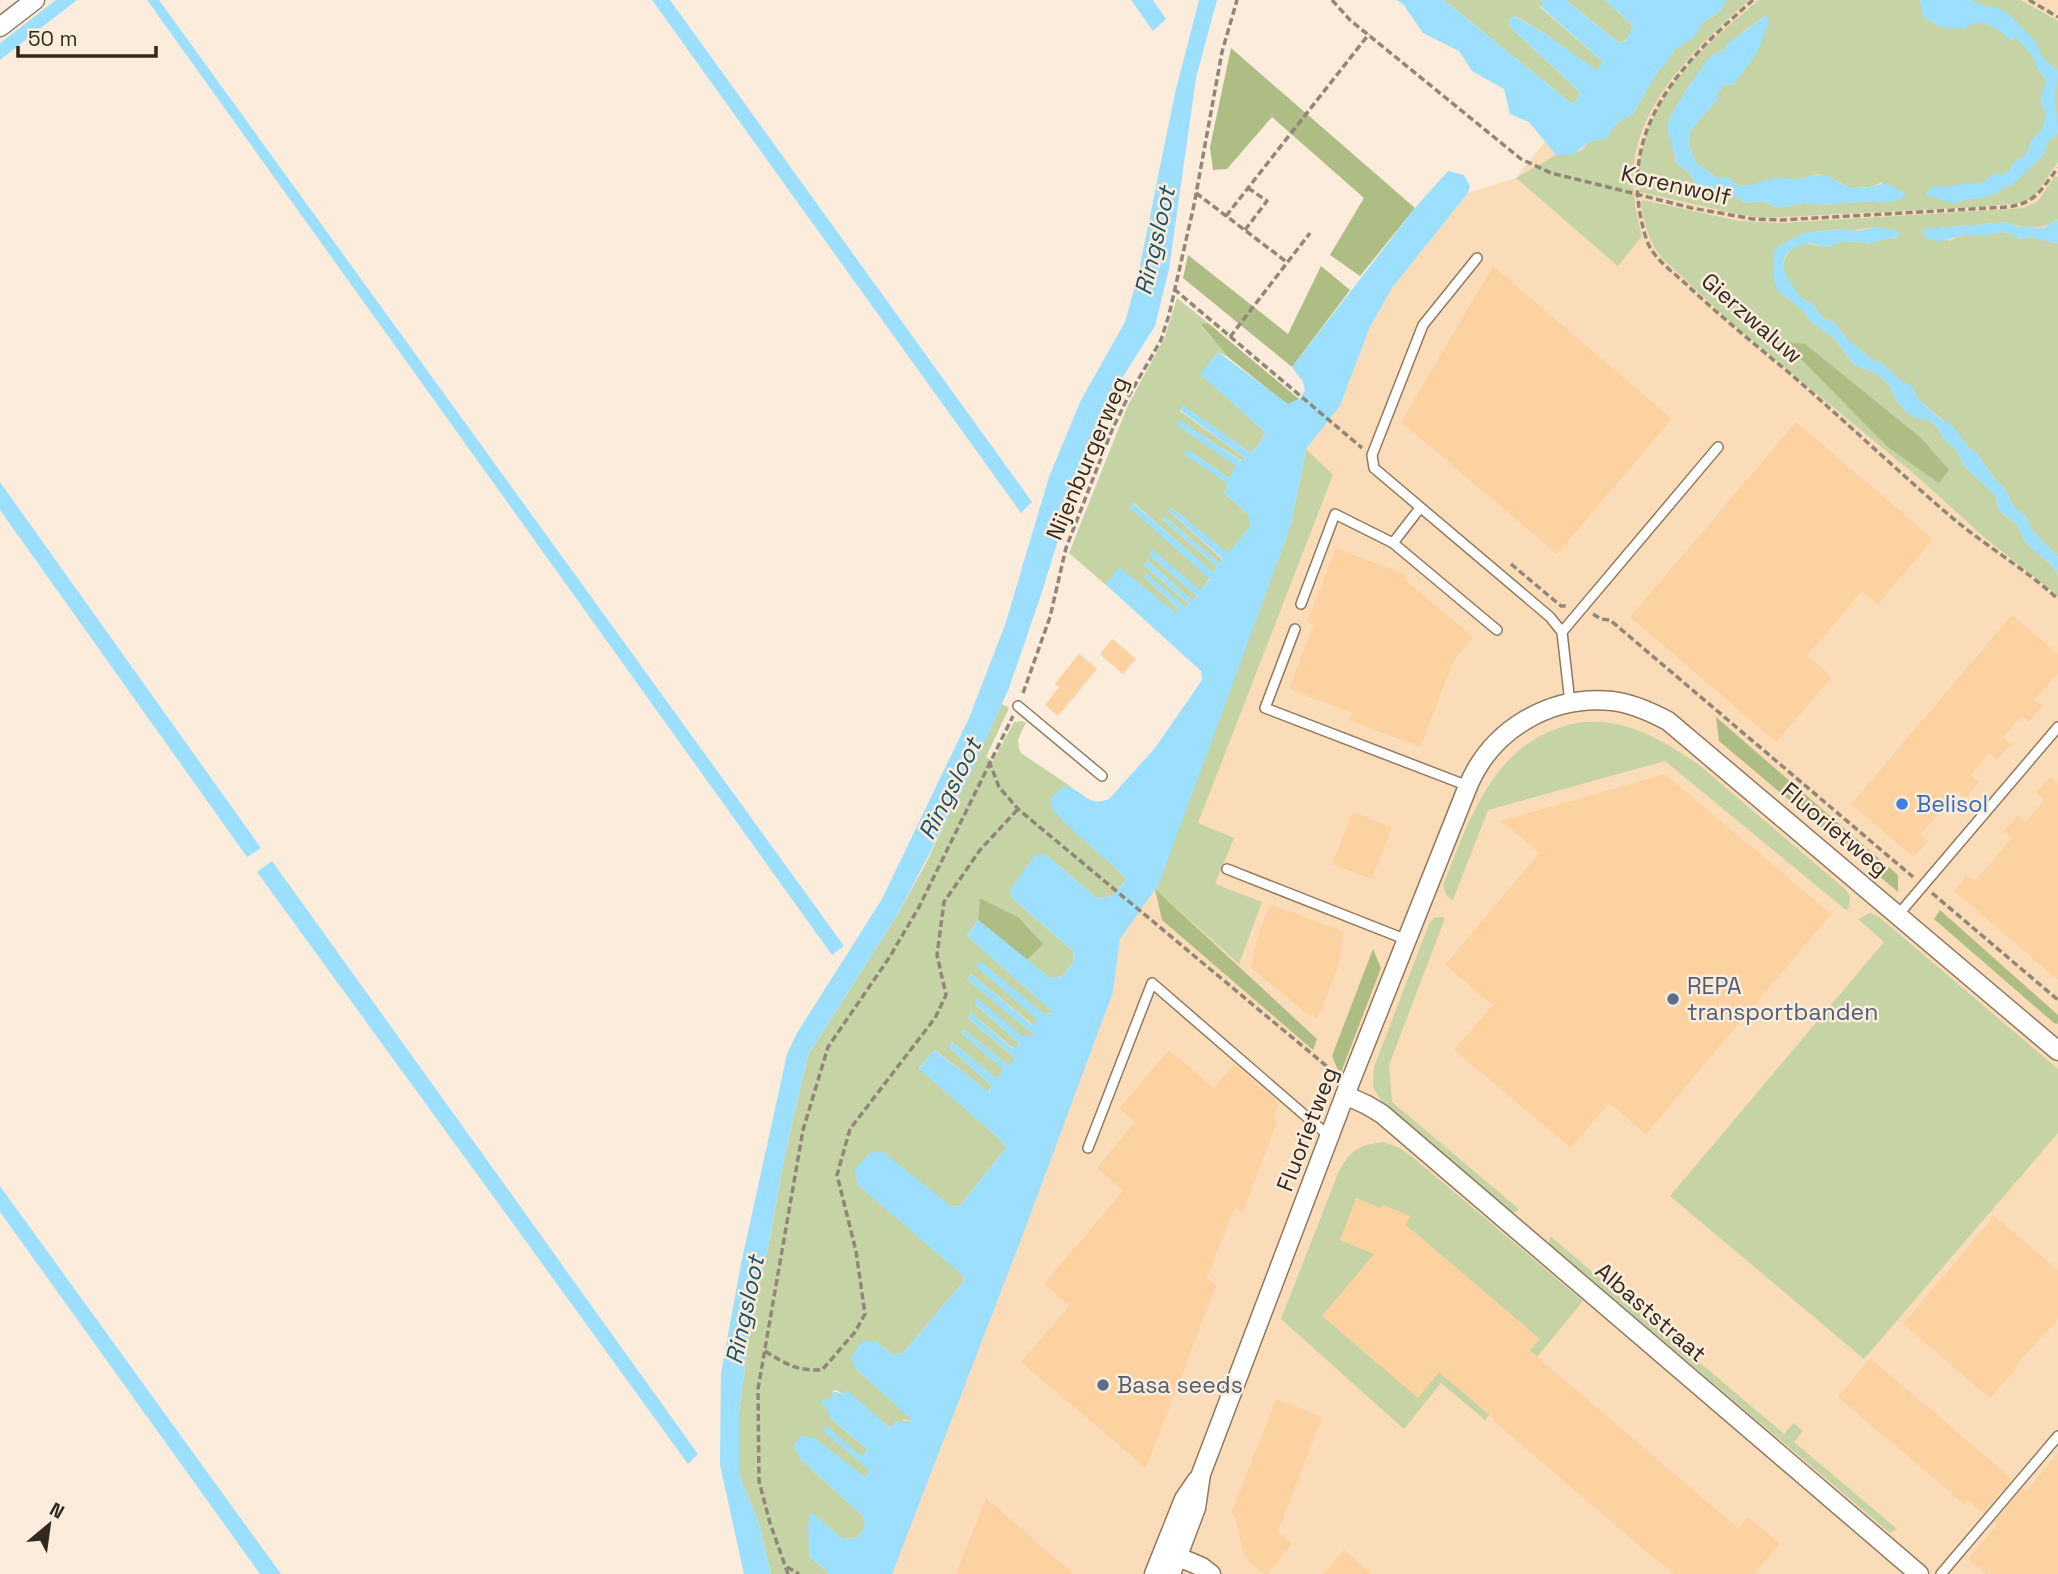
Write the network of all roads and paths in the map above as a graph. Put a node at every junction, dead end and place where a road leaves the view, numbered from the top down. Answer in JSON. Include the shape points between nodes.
{"nodes":[{"id":1,"x":35,"y":0,"type":"edge"},
{"id":2,"x":1237,"y":0,"type":"edge"},
{"id":3,"x":1332,"y":0,"type":"edge"},
{"id":4,"x":1753,"y":0,"type":"edge"},
{"id":5,"x":2029,"y":0,"type":"edge"},
{"id":6,"x":2058,"y":17,"type":"edge"},
{"id":7,"x":0,"y":27,"type":"edge"},
{"id":8,"x":1369,"y":34,"type":"junction"},
{"id":9,"x":2058,"y":168,"type":"edge"},
{"id":10,"x":1248,"y":188,"type":"junction"},
{"id":11,"x":1196,"y":192,"type":"junction"},
{"id":12,"x":1638,"y":195,"type":"junction"},
{"id":13,"x":1226,"y":216,"type":"junction"},
{"id":14,"x":1245,"y":230,"type":"junction"},
{"id":15,"x":1310,"y":233,"type":"dead end"},
{"id":16,"x":1476,"y":258,"type":"dead end"},
{"id":17,"x":1288,"y":263,"type":"junction"},
{"id":18,"x":1174,"y":289,"type":"junction"},
{"id":19,"x":1230,"y":337,"type":"junction"},
{"id":20,"x":1718,"y":447,"type":"dead end"},
{"id":21,"x":1372,"y":455,"type":"junction"},
{"id":22,"x":1420,"y":508,"type":"junction"},
{"id":23,"x":1392,"y":543,"type":"junction"},
{"id":24,"x":1510,"y":563,"type":"dead end"},
{"id":25,"x":2058,"y":599,"type":"edge"},
{"id":26,"x":1301,"y":604,"type":"dead end"},
{"id":27,"x":1583,"y":608,"type":"junction"},
{"id":28,"x":1295,"y":629,"type":"dead end"},
{"id":29,"x":1497,"y":630,"type":"dead end"},
{"id":30,"x":1562,"y":632,"type":"junction"},
{"id":31,"x":1570,"y":703,"type":"junction"},
{"id":32,"x":1018,"y":706,"type":"junction"},
{"id":33,"x":2058,"y":727,"type":"edge"},
{"id":34,"x":989,"y":761,"type":"junction"},
{"id":35,"x":1102,"y":776,"type":"dead end"},
{"id":36,"x":1468,"y":786,"type":"junction"},
{"id":37,"x":1018,"y":809,"type":"junction"},
{"id":38,"x":1227,"y":869,"type":"dead end"},
{"id":39,"x":1924,"y":886,"type":"junction"},
{"id":40,"x":1898,"y":915,"type":"junction"},
{"id":41,"x":1407,"y":940,"type":"junction"},
{"id":42,"x":2058,"y":1000,"type":"edge"},
{"id":43,"x":2058,"y":1051,"type":"edge"},
{"id":44,"x":1347,"y":1091,"type":"junction"},
{"id":45,"x":1330,"y":1137,"type":"junction"},
{"id":46,"x":1088,"y":1147,"type":"dead end"},
{"id":47,"x":764,"y":1351,"type":"junction"},
{"id":48,"x":2058,"y":1436,"type":"edge"},
{"id":49,"x":1171,"y":1553,"type":"junction"},
{"id":50,"x":787,"y":1567,"type":"junction"},
{"id":51,"x":788,"y":1574,"type":"edge"},
{"id":52,"x":799,"y":1574,"type":"edge"},
{"id":53,"x":1154,"y":1574,"type":"edge"},
{"id":54,"x":1171,"y":1574,"type":"edge"},
{"id":55,"x":1210,"y":1574,"type":"edge"},
{"id":56,"x":1919,"y":1574,"type":"edge"},
{"id":57,"x":1941,"y":1574,"type":"edge"}],
"edges":[{"from":1,"to":7,"type":"street"},
{"from":2,"to":11,"type":"path","name":"Nijenburgerweg","via":[[1222,52]]},
{"from":3,"to":8,"type":"path","name":"Korenwolf"},
{"from":4,"to":12,"type":"path","name":"Gierzwaluw","via":[[1704,45],[1660,102],[1644,132],[1636,170]]},
{"from":5,"to":6,"type":"path"},
{"from":8,"to":10,"type":"path"},
{"from":8,"to":12,"type":"path","name":"Korenwolf","via":[[1521,159],[1551,173]]},
{"from":9,"to":12,"type":"path","name":"Korenwolf","via":[[2034,200],[2007,207],[1763,220]]},
{"from":10,"to":13,"type":"path"},
{"from":10,"to":14,"type":"path","via":[[1267,201]]},
{"from":11,"to":13,"type":"path"},
{"from":11,"to":18,"type":"path","name":"Nijenburgerweg"},
{"from":12,"to":25,"type":"path","name":"Gierzwaluw","via":[[1647,240],[1656,256],[1952,517]]},
{"from":13,"to":14,"type":"path"},
{"from":14,"to":17,"type":"path"},
{"from":15,"to":17,"type":"path"},
{"from":16,"to":21,"type":"lane","via":[[1423,325]]},
{"from":17,"to":19,"type":"path"},
{"from":18,"to":19,"type":"path"},
{"from":18,"to":32,"type":"path","name":"Nijenburgerweg","via":[[1161,340],[1126,399],[1066,548],[1050,617]]},
{"from":19,"to":21,"type":"path"},
{"from":20,"to":27,"type":"lane"},
{"from":21,"to":22,"type":"lane","via":[[1374,468]]},
{"from":22,"to":23,"type":"lane"},
{"from":22,"to":30,"type":"lane"},
{"from":23,"to":26,"type":"lane","via":[[1335,514]]},
{"from":23,"to":29,"type":"lane"},
{"from":24,"to":27,"type":"path","via":[[1561,606]]},
{"from":27,"to":30,"type":"lane"},
{"from":27,"to":39,"type":"path","via":[[1609,620]]},
{"from":28,"to":36,"type":"lane","via":[[1265,708]]},
{"from":30,"to":31,"type":"lane"},
{"from":31,"to":36,"type":"street","name":"Fluorietweg","via":[[1516,725],[1482,760]]},
{"from":31,"to":40,"type":"street","name":"Fluorietweg","via":[[1614,701],[1668,721]]},
{"from":32,"to":34,"type":"path","name":"Nijenburgerweg"},
{"from":32,"to":35,"type":"lane"},
{"from":33,"to":39,"type":"lane"},
{"from":34,"to":37,"type":"path","via":[[999,787]]},
{"from":34,"to":47,"type":"path","name":"Nijenburgerweg","via":[[919,907],[828,1047],[803,1130]]},
{"from":36,"to":41,"type":"street","name":"Fluorietweg"},
{"from":37,"to":44,"type":"path"},
{"from":37,"to":47,"type":"path","via":[[980,850],[944,902],[937,955],[946,995],[934,1018],[850,1129],[837,1175],[856,1251],[865,1314],[822,1370],[804,1371]]},
{"from":38,"to":41,"type":"lane"},
{"from":39,"to":40,"type":"lane"},
{"from":39,"to":42,"type":"path"},
{"from":40,"to":43,"type":"street","name":"Fluorietweg"},
{"from":41,"to":44,"type":"street","name":"Fluorietweg"},
{"from":44,"to":45,"type":"street","name":"Fluorietweg"},
{"from":44,"to":56,"type":"street","name":"Albaststraat","via":[[1382,1114]]},
{"from":45,"to":46,"type":"lane","via":[[1152,984]]},
{"from":45,"to":49,"type":"street","name":"Fluorietweg","via":[[1201,1474],[1184,1499]]},
{"from":47,"to":50,"type":"path","name":"Nijenburgerweg","via":[[758,1389],[759,1481]]},
{"from":48,"to":57,"type":"lane"},
{"from":49,"to":53,"type":"street","name":"Fluorietweg"},
{"from":49,"to":54,"type":"street","name":"Fluorietweg"},
{"from":49,"to":55,"type":"street"},
{"from":50,"to":51,"type":"path","name":"Nijenburgerweg"},
{"from":50,"to":52,"type":"path"}]}
